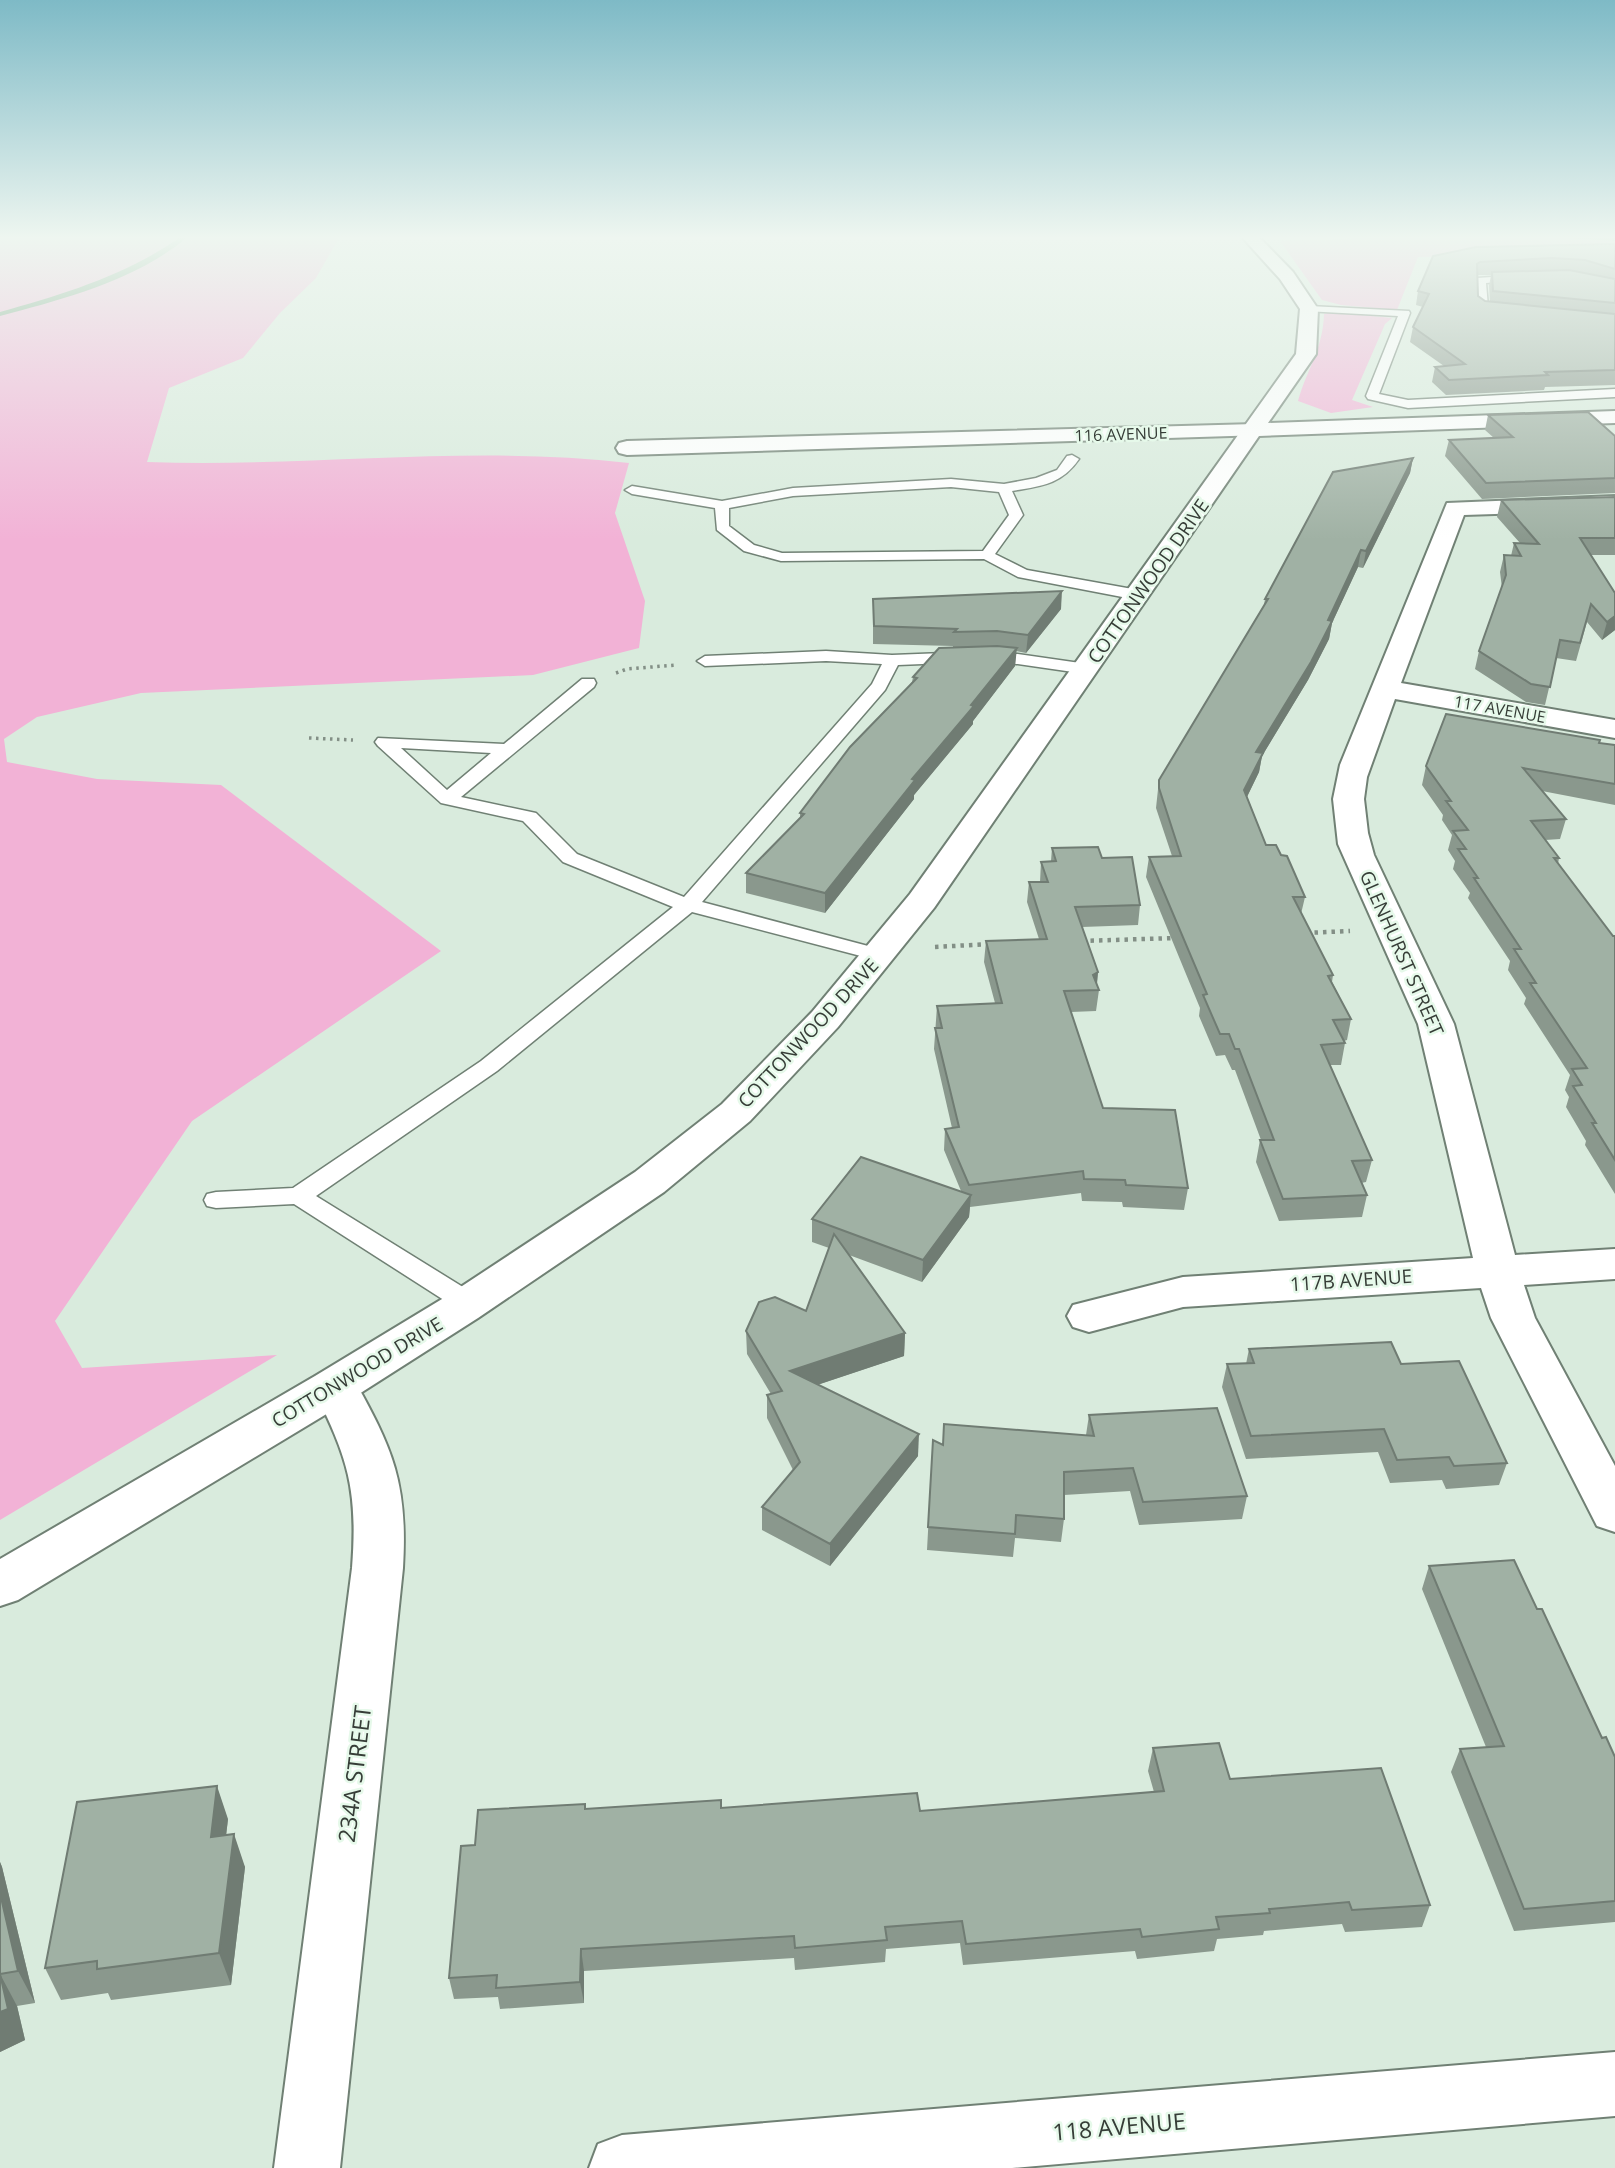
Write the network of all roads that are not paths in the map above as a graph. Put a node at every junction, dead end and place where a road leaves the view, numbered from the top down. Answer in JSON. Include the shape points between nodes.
{"nodes":[{"id":1,"x":1307,"y":337,"type":"edge"},
{"id":2,"x":1395,"y":337,"type":"edge"},
{"id":3,"x":1615,"y":393,"type":"edge"},
{"id":4,"x":1615,"y":417,"type":"edge"},
{"id":5,"x":1255,"y":430,"type":"junction"},
{"id":6,"x":627,"y":448,"type":"dead end"},
{"id":7,"x":1072,"y":459,"type":"dead end"},
{"id":8,"x":1004,"y":488,"type":"junction"},
{"id":9,"x":632,"y":490,"type":"dead end"},
{"id":10,"x":1615,"y":503,"type":"edge"},
{"id":11,"x":722,"y":505,"type":"junction"},
{"id":12,"x":987,"y":555,"type":"junction"},
{"id":13,"x":1138,"y":595,"type":"junction"},
{"id":14,"x":892,"y":660,"type":"junction"},
{"id":15,"x":705,"y":661,"type":"road end"},
{"id":16,"x":1087,"y":669,"type":"junction"},
{"id":17,"x":588,"y":683,"type":"road end"},
{"id":18,"x":1385,"y":689,"type":"junction"},
{"id":19,"x":1615,"y":729,"type":"edge"},
{"id":20,"x":505,"y":749,"type":"junction"},
{"id":21,"x":447,"y":799,"type":"junction"},
{"id":22,"x":689,"y":904,"type":"junction"},
{"id":23,"x":880,"y":955,"type":"junction"},
{"id":24,"x":299,"y":1195,"type":"junction"},
{"id":25,"x":216,"y":1200,"type":"dead end"},
{"id":26,"x":1615,"y":1264,"type":"edge"},
{"id":27,"x":1497,"y":1270,"type":"junction"},
{"id":28,"x":470,"y":1304,"type":"junction"},
{"id":29,"x":1089,"y":1316,"type":"dead end"},
{"id":30,"x":336,"y":1388,"type":"junction"},
{"id":31,"x":1615,"y":1512,"type":"edge"},
{"id":32,"x":0,"y":1585,"type":"edge"},
{"id":33,"x":1615,"y":2084,"type":"edge"},
{"id":34,"x":307,"y":2168,"type":"edge"},
{"id":35,"x":622,"y":2168,"type":"edge"}],
"edges":[{"from":1,"to":5,"type":"street","name":"COTTONWOOD DRIVE","via":[[1306,354]]},
{"from":2,"to":3,"type":"lane","via":[[1372,396],[1408,404]]},
{"from":4,"to":5,"type":"street","name":"116 AVENUE"},
{"from":5,"to":6,"type":"street","name":"116 AVENUE"},
{"from":5,"to":13,"type":"street","name":"COTTONWOOD DRIVE"},
{"from":7,"to":8,"type":"lane","via":[[1062,473]]},
{"from":8,"to":11,"type":"lane","via":[[925,484],[793,492]]},
{"from":8,"to":12,"type":"lane","via":[[1016,515]]},
{"from":9,"to":11,"type":"lane"},
{"from":10,"to":18,"type":"street","name":"GLENHURST STREET","via":[[1455,508]]},
{"from":11,"to":12,"type":"lane","via":[[722,527],[749,548],[781,557]]},
{"from":12,"to":13,"type":"lane","via":[[1023,574]]},
{"from":13,"to":16,"type":"street","name":"COTTONWOOD DRIVE"},
{"from":14,"to":15,"type":"lane","via":[[826,656]]},
{"from":14,"to":16,"type":"lane","via":[[996,656]]},
{"from":14,"to":22,"type":"lane","via":[[879,686]]},
{"from":16,"to":23,"type":"street","name":"COTTONWOOD DRIVE"},
{"from":17,"to":20,"type":"lane"},
{"from":18,"to":19,"type":"street","name":"117 AVENUE"},
{"from":18,"to":27,"type":"street","name":"GLENHURST STREET","via":[[1355,765],[1348,795],[1351,833],[1436,1024]]},
{"from":20,"to":21,"type":"lane"},
{"from":20,"to":21,"type":"lane","via":[[384,742]]},
{"from":21,"to":22,"type":"lane","via":[[529,817],[569,858]]},
{"from":22,"to":23,"type":"lane"},
{"from":22,"to":24,"type":"lane","via":[[489,1066]]},
{"from":23,"to":28,"type":"street","name":"COTTONWOOD DRIVE","via":[[763,1087],[713,1131],[612,1209]]},
{"from":24,"to":25,"type":"lane"},
{"from":24,"to":28,"type":"lane"},
{"from":26,"to":27,"type":"street","name":"117B AVENUE"},
{"from":27,"to":29,"type":"street","name":"117B AVENUE","via":[[1182,1292]]},
{"from":27,"to":31,"type":"street","name":"GLENHURST STREET","via":[[1513,1318]]},
{"from":28,"to":30,"type":"street","name":"COTTONWOOD DRIVE"},
{"from":30,"to":32,"type":"street","name":"COTTONWOOD DRIVE"},
{"from":30,"to":34,"type":"street","name":"234A STREET","via":[[367,1452],[375,1482],[378,1550]]},
{"from":33,"to":35,"type":"street","name":"118 AVENUE"}]}
